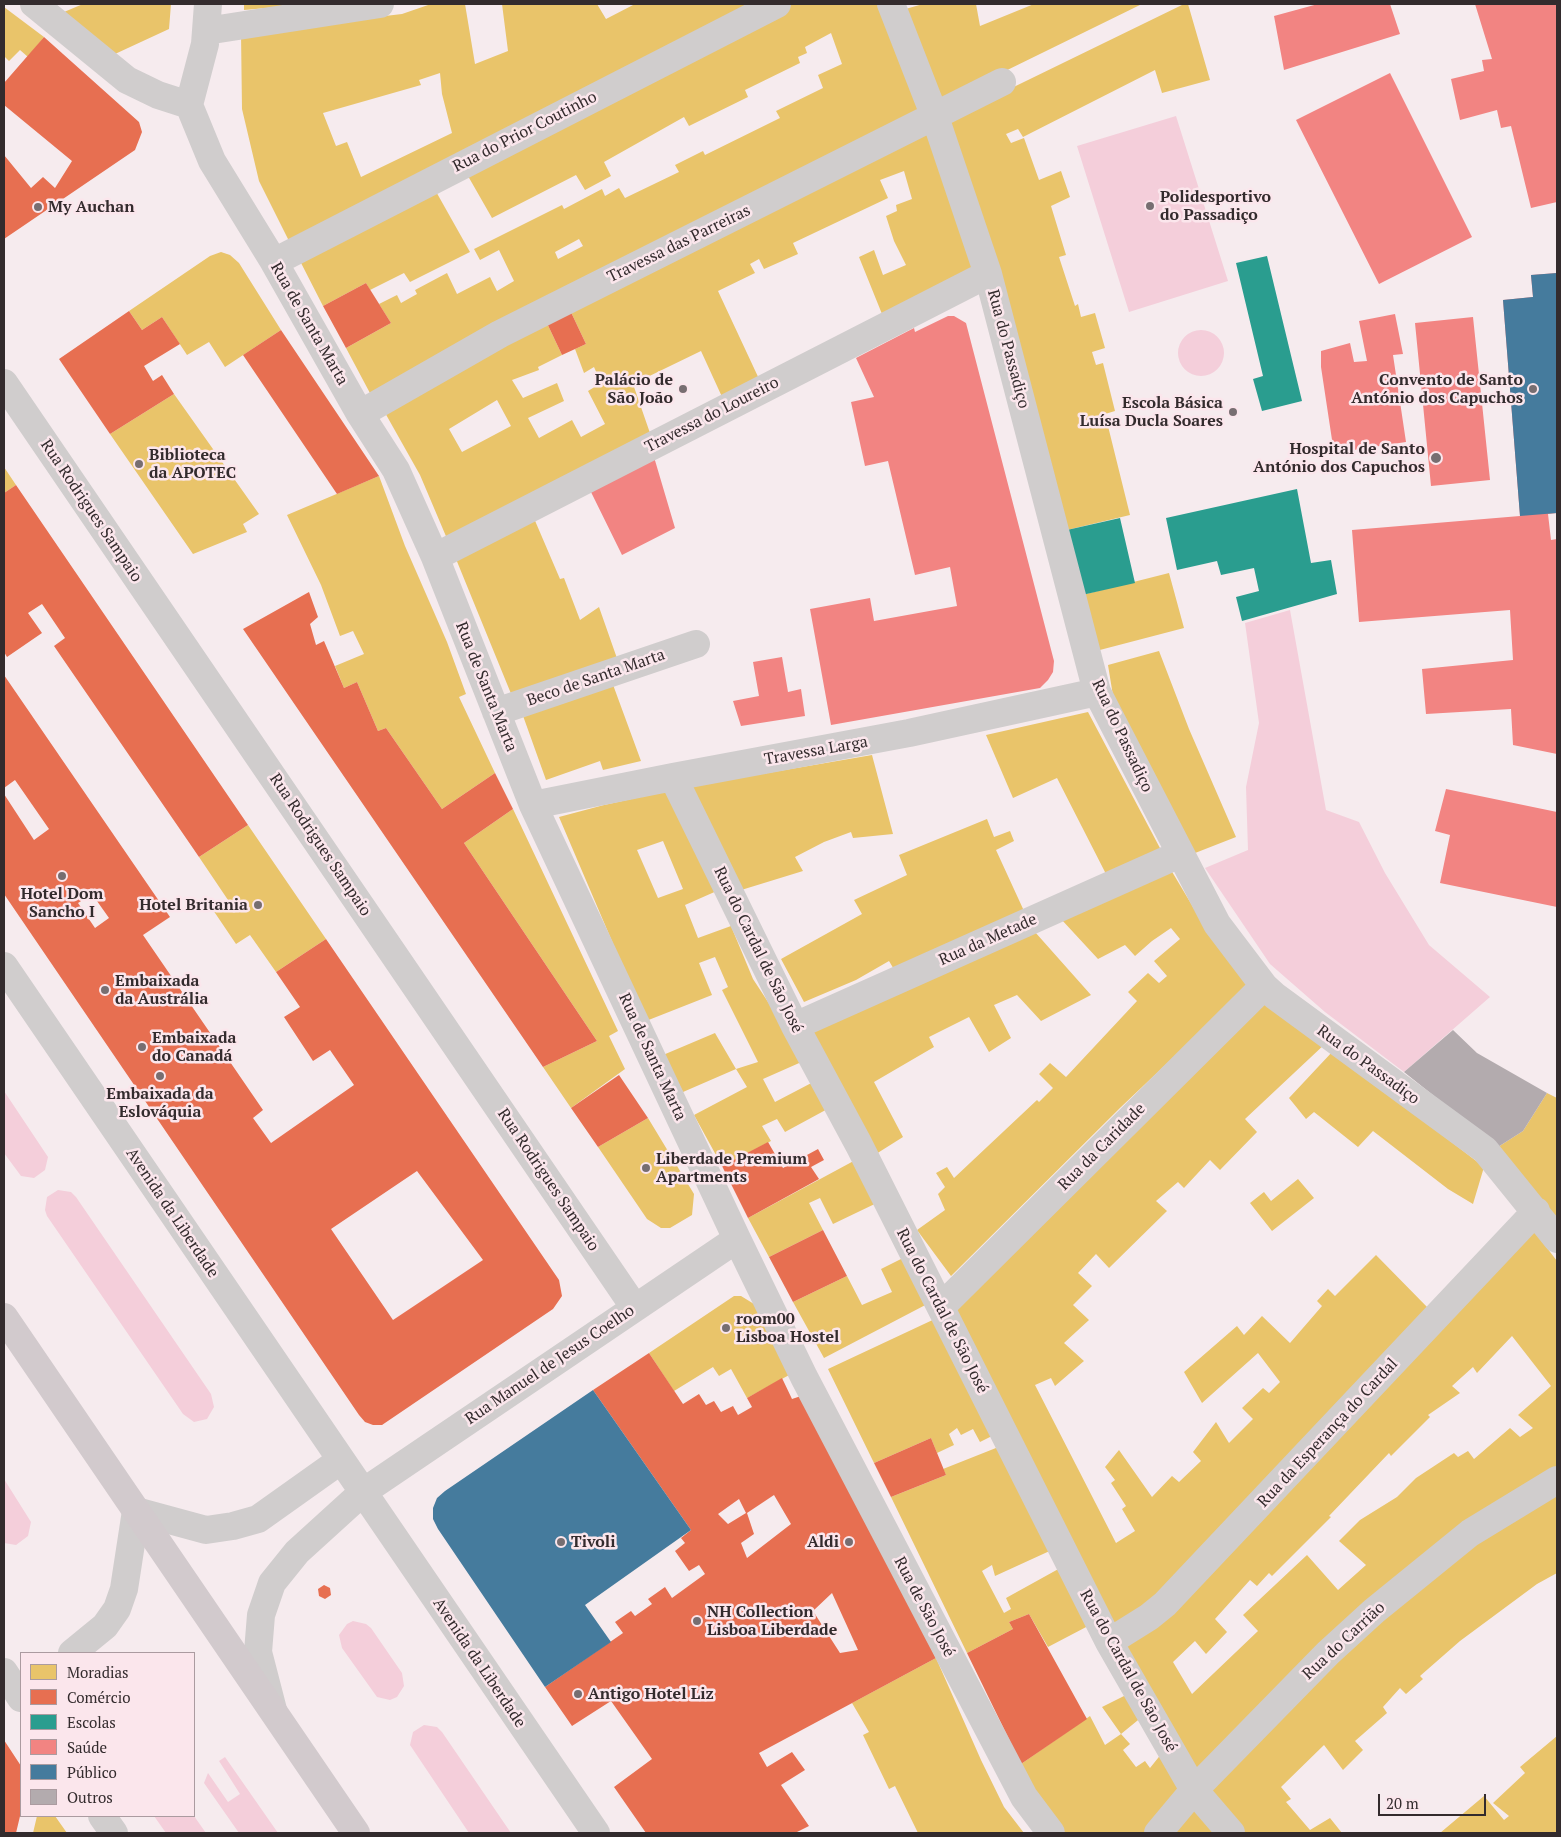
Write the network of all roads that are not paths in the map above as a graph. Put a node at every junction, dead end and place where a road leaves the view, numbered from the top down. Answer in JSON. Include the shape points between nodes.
{"nodes":[{"id":1,"x":34,"y":4,"type":"edge"},
{"id":2,"x":208,"y":4,"type":"edge"},
{"id":3,"x":380,"y":4,"type":"edge"},
{"id":4,"x":777,"y":4,"type":"edge"},
{"id":5,"x":891,"y":4,"type":"edge"},
{"id":6,"x":206,"y":31,"type":"junction"},
{"id":7,"x":1002,"y":82,"type":"dead end"},
{"id":8,"x":189,"y":105,"type":"junction"},
{"id":9,"x":935,"y":117,"type":"junction"},
{"id":10,"x":274,"y":262,"type":"junction"},
{"id":11,"x":988,"y":274,"type":"junction"},
{"id":12,"x":4,"y":383,"type":"edge"},
{"id":13,"x":360,"y":414,"type":"junction"},
{"id":14,"x":435,"y":558,"type":"junction"},
{"id":15,"x":696,"y":644,"type":"dead end"},
{"id":16,"x":1097,"y":692,"type":"junction"},
{"id":17,"x":496,"y":712,"type":"junction"},
{"id":18,"x":673,"y":777,"type":"junction"},
{"id":19,"x":533,"y":805,"type":"junction"},
{"id":20,"x":1180,"y":854,"type":"junction"},
{"id":21,"x":4,"y":966,"type":"edge"},
{"id":22,"x":1264,"y":986,"type":"junction"},
{"id":23,"x":795,"y":1026,"type":"junction"},
{"id":24,"x":1536,"y":1211,"type":"junction"},
{"id":25,"x":737,"y":1239,"type":"junction"},
{"id":26,"x":1557,"y":1240,"type":"edge"},
{"id":27,"x":940,"y":1307,"type":"junction"},
{"id":28,"x":635,"y":1308,"type":"junction"},
{"id":29,"x":4,"y":1317,"type":"edge"},
{"id":30,"x":804,"y":1376,"type":"joint"},
{"id":31,"x":341,"y":1460,"type":"junction"},
{"id":32,"x":1557,"y":1480,"type":"edge"},
{"id":33,"x":363,"y":1492,"type":"junction"},
{"id":34,"x":136,"y":1511,"type":"junction"},
{"id":35,"x":1109,"y":1642,"type":"junction"},
{"id":36,"x":73,"y":1652,"type":"edge"},
{"id":37,"x":4,"y":1672,"type":"edge"},
{"id":38,"x":20,"y":1696,"type":"edge"},
{"id":39,"x":273,"y":1712,"type":"junction"},
{"id":40,"x":1194,"y":1790,"type":"junction"},
{"id":41,"x":103,"y":1817,"type":"edge"},
{"id":42,"x":114,"y":1833,"type":"edge"},
{"id":43,"x":356,"y":1833,"type":"edge"},
{"id":44,"x":596,"y":1833,"type":"edge"},
{"id":45,"x":1050,"y":1833,"type":"edge"},
{"id":46,"x":1158,"y":1833,"type":"edge"},
{"id":47,"x":1231,"y":1833,"type":"edge"}],
"edges":[{"from":1,"to":8,"type":"street","via":[[127,80]]},
{"from":2,"to":6,"type":"street"},
{"from":3,"to":6,"type":"street"},
{"from":4,"to":10,"type":"street","name":"Rua do Prior Coutinho"},
{"from":5,"to":9,"type":"street","name":"Rua do Passadiço"},
{"from":6,"to":8,"type":"street"},
{"from":7,"to":9,"type":"street","name":"Travessa das Parreiras"},
{"from":8,"to":10,"type":"street","name":"Rua de Santa Marta","via":[[212,161]]},
{"from":9,"to":11,"type":"street","name":"Rua do Passadiço"},
{"from":9,"to":13,"type":"street","name":"Travessa das Parreiras","via":[[500,334]]},
{"from":10,"to":13,"type":"street","name":"Rua de Santa Marta"},
{"from":11,"to":14,"type":"street","name":"Travessa do Loureiro"},
{"from":11,"to":16,"type":"street","name":"Rua do Passadiço"},
{"from":12,"to":28,"type":"street","name":"Rua Rodrigues Sampaio"},
{"from":13,"to":14,"type":"street","name":"Rua de Santa Marta","via":[[396,470]]},
{"from":14,"to":17,"type":"street","name":"Rua de Santa Marta"},
{"from":15,"to":17,"type":"street","name":"Beco de Santa Marta"},
{"from":16,"to":18,"type":"street","name":"Travessa Larga","via":[[909,733]]},
{"from":16,"to":20,"type":"street","name":"Rua do Passadiço"},
{"from":17,"to":19,"type":"street","name":"Rua de Santa Marta"},
{"from":18,"to":19,"type":"street","name":"Travessa Larga"},
{"from":18,"to":23,"type":"street","name":"Rua do Cardal de São José"},
{"from":19,"to":25,"type":"street","name":"Rua de Santa Marta"},
{"from":20,"to":22,"type":"street","name":"Rua do Passadiço","via":[[1217,924]]},
{"from":20,"to":23,"type":"street","name":"Rua da Metade"},
{"from":21,"to":31,"type":"street","name":"Avenida da Liberdade"},
{"from":22,"to":24,"type":"street","name":"Rua do Passadiço","via":[[1485,1150]]},
{"from":22,"to":27,"type":"street","name":"Rua da Caridade"},
{"from":23,"to":27,"type":"street","name":"Rua do Cardal de São José"},
{"from":24,"to":26,"type":"street","name":"Rua do Passadiço"},
{"from":24,"to":35,"type":"street","name":"Rua da Esperança do Cardal","via":[[1165,1604]]},
{"from":25,"to":28,"type":"street","name":"Rua Manuel de Jesus Coelho"},
{"from":25,"to":30,"type":"street","name":"Rua de Santa Marta"},
{"from":27,"to":35,"type":"street","name":"Rua do Cardal de São José"},
{"from":28,"to":33,"type":"street","name":"Rua Manuel de Jesus Coelho"},
{"from":29,"to":34,"type":"main road"},
{"from":30,"to":45,"type":"street","name":"Rua de São José","via":[[1024,1797]]},
{"from":31,"to":33,"type":"street","name":"Avenida da Liberdade"},
{"from":31,"to":34,"type":"street","via":[[258,1518],[233,1526],[206,1530]]},
{"from":32,"to":40,"type":"street","name":"Rua do Carrião","via":[[1470,1533],[1374,1611],[1328,1653]]},
{"from":33,"to":39,"type":"street","via":[[297,1552],[272,1583],[261,1615],[258,1652]]},
{"from":33,"to":44,"type":"street","name":"Avenida da Liberdade"},
{"from":34,"to":36,"type":"street","via":[[124,1589],[117,1609],[105,1626]]},
{"from":34,"to":39,"type":"main road"},
{"from":35,"to":40,"type":"street","name":"Rua do Cardal de São José"},
{"from":37,"to":38,"type":"street"},
{"from":39,"to":43,"type":"main road"},
{"from":40,"to":46,"type":"street","name":"Rua do Carrião"},
{"from":40,"to":47,"type":"street","name":"Rua do Cardal de São José"},
{"from":41,"to":42,"type":"street"}]}
